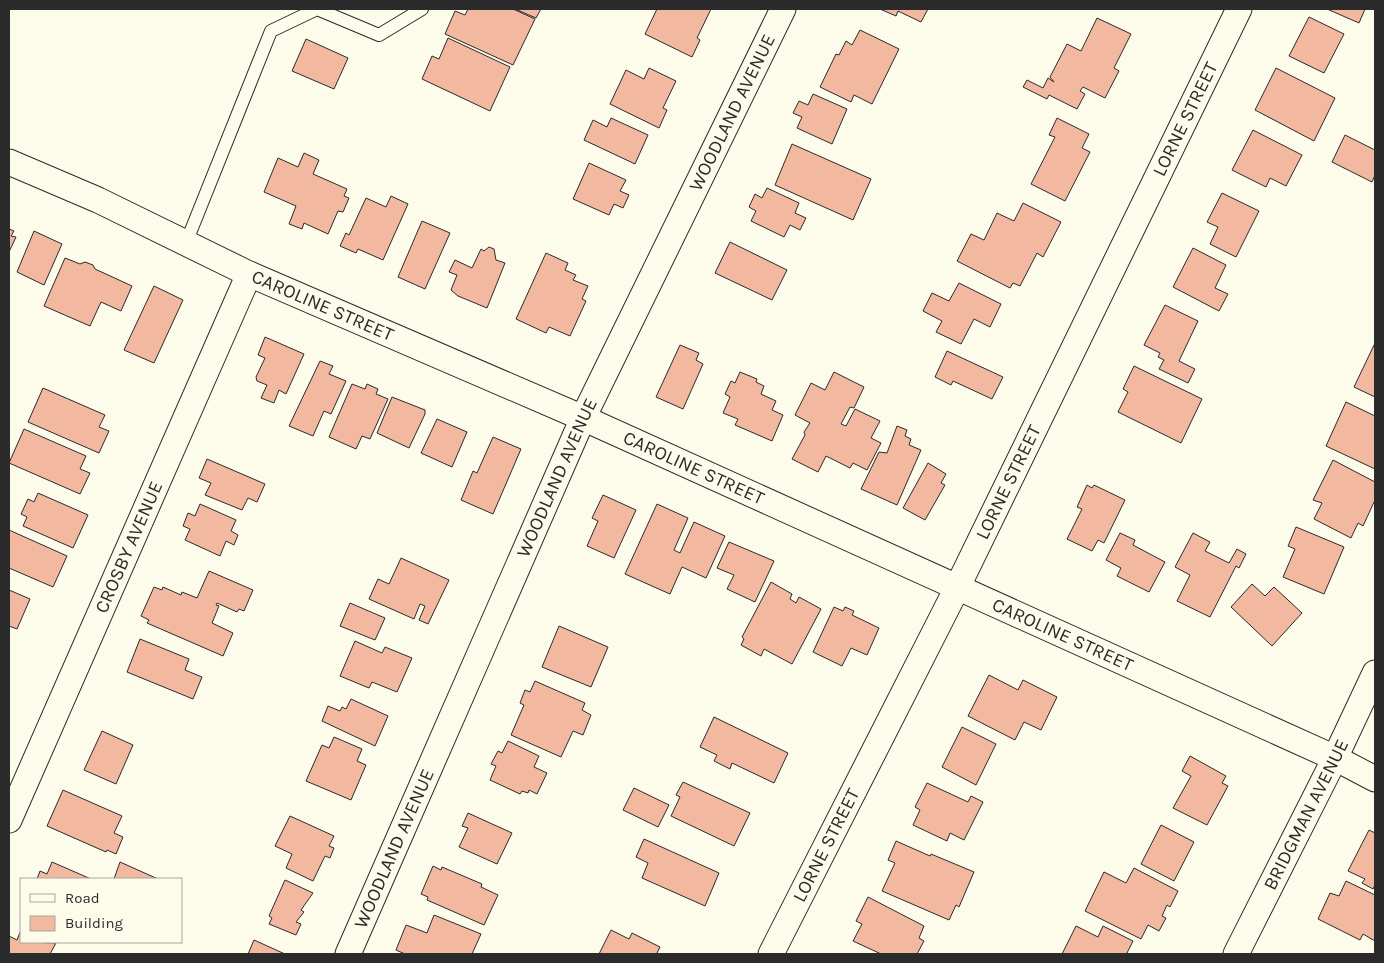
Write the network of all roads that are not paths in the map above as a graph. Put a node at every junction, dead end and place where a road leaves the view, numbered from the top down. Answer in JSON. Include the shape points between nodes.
{"nodes":[{"id":1,"x":317,"y":9,"type":"edge"},
{"id":2,"x":422,"y":9,"type":"edge"},
{"id":3,"x":783,"y":9,"type":"edge"},
{"id":4,"x":1239,"y":9,"type":"edge"},
{"id":5,"x":9,"y":162,"type":"edge"},
{"id":6,"x":186,"y":243,"type":"junction"},
{"id":7,"x":249,"y":274,"type":"junction"},
{"id":8,"x":583,"y":418,"type":"junction"},
{"id":9,"x":957,"y":588,"type":"junction"},
{"id":10,"x":1375,"y":673,"type":"edge"},
{"id":11,"x":1335,"y":758,"type":"junction"},
{"id":12,"x":1375,"y":779,"type":"edge"},
{"id":13,"x":9,"y":820,"type":"edge"},
{"id":14,"x":348,"y":954,"type":"edge"},
{"id":15,"x":771,"y":954,"type":"edge"},
{"id":16,"x":1236,"y":954,"type":"edge"}],
"edges":[{"from":1,"to":2,"type":"lane","via":[[379,34]]},
{"from":1,"to":6,"type":"lane","via":[[271,31]]},
{"from":3,"to":8,"type":"street","name":"WOODLAND AVENUE"},
{"from":4,"to":9,"type":"street","name":"LORNE STREET"},
{"from":5,"to":6,"type":"street","name":"CAROLINE STREET"},
{"from":6,"to":7,"type":"street","name":"CAROLINE STREET"},
{"from":7,"to":8,"type":"street","name":"CAROLINE STREET"},
{"from":7,"to":13,"type":"street","name":"CROSBY AVENUE"},
{"from":8,"to":9,"type":"street","name":"CAROLINE STREET"},
{"from":8,"to":14,"type":"street","name":"WOODLAND AVENUE"},
{"from":9,"to":11,"type":"street","name":"CAROLINE STREET"},
{"from":9,"to":15,"type":"street","name":"LORNE STREET"},
{"from":10,"to":11,"type":"street","name":"BRIDGMAN AVENUE"},
{"from":11,"to":12,"type":"street","name":"CAROLINE STREET"},
{"from":11,"to":16,"type":"street","name":"BRIDGMAN AVENUE"}]}
